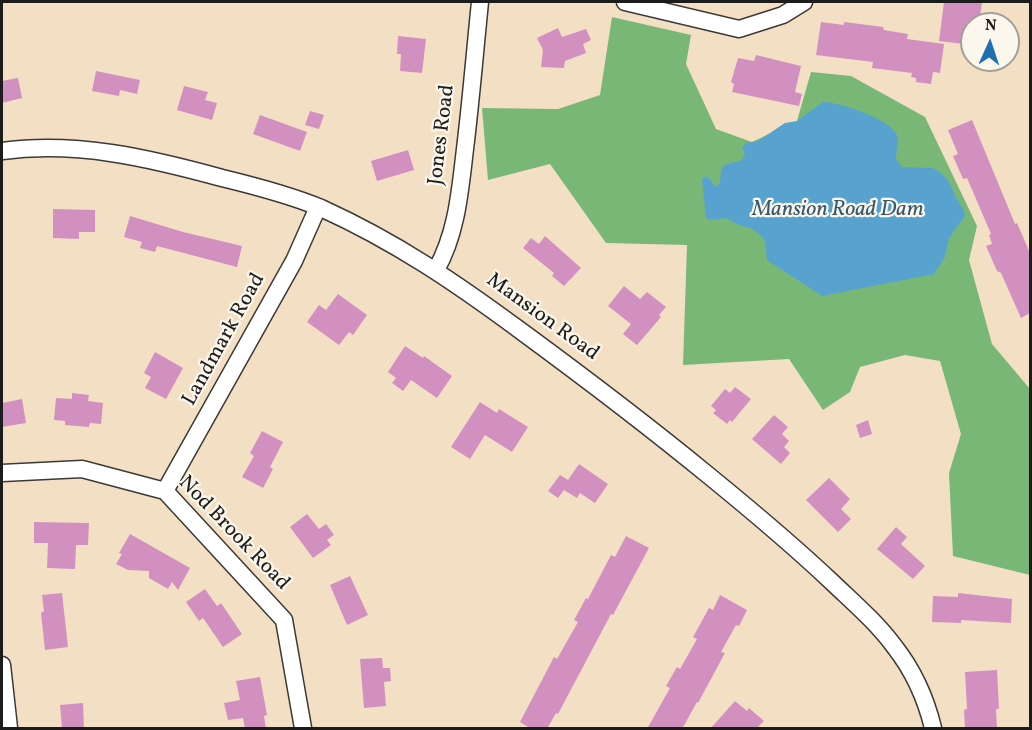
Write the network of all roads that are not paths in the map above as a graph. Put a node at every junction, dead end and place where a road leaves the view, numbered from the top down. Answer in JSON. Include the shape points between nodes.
{"nodes":[{"id":1,"x":480,"y":2,"type":"edge"},
{"id":2,"x":625,"y":2,"type":"edge"},
{"id":3,"x":804,"y":2,"type":"edge"},
{"id":4,"x":2,"y":151,"type":"edge"},
{"id":5,"x":318,"y":207,"type":"junction"},
{"id":6,"x":436,"y":270,"type":"junction"},
{"id":7,"x":2,"y":473,"type":"edge"},
{"id":8,"x":165,"y":491,"type":"junction"},
{"id":9,"x":2,"y":665,"type":"edge"},
{"id":10,"x":9,"y":729,"type":"edge"},
{"id":11,"x":303,"y":729,"type":"edge"},
{"id":12,"x":933,"y":729,"type":"edge"}],
"edges":[{"from":1,"to":6,"type":"street","name":"Jones Road","via":[[456,215],[451,239]]},
{"from":2,"to":3,"type":"street","via":[[739,29],[783,15]]},
{"from":4,"to":5,"type":"street","name":"Mansion Road","via":[[53,147],[136,157],[240,182]]},
{"from":5,"to":6,"type":"street","name":"Mansion Road","via":[[390,242]]},
{"from":5,"to":8,"type":"street","name":"Landmark Road","via":[[288,271]]},
{"from":6,"to":12,"type":"street","name":"Mansion Road","via":[[639,419],[821,572],[895,647],[920,690]]},
{"from":7,"to":8,"type":"street","name":"Nod Brook Road","via":[[82,469]]},
{"from":8,"to":11,"type":"street","name":"Nod Brook Road","via":[[284,620]]},
{"from":9,"to":10,"type":"street"}]}
